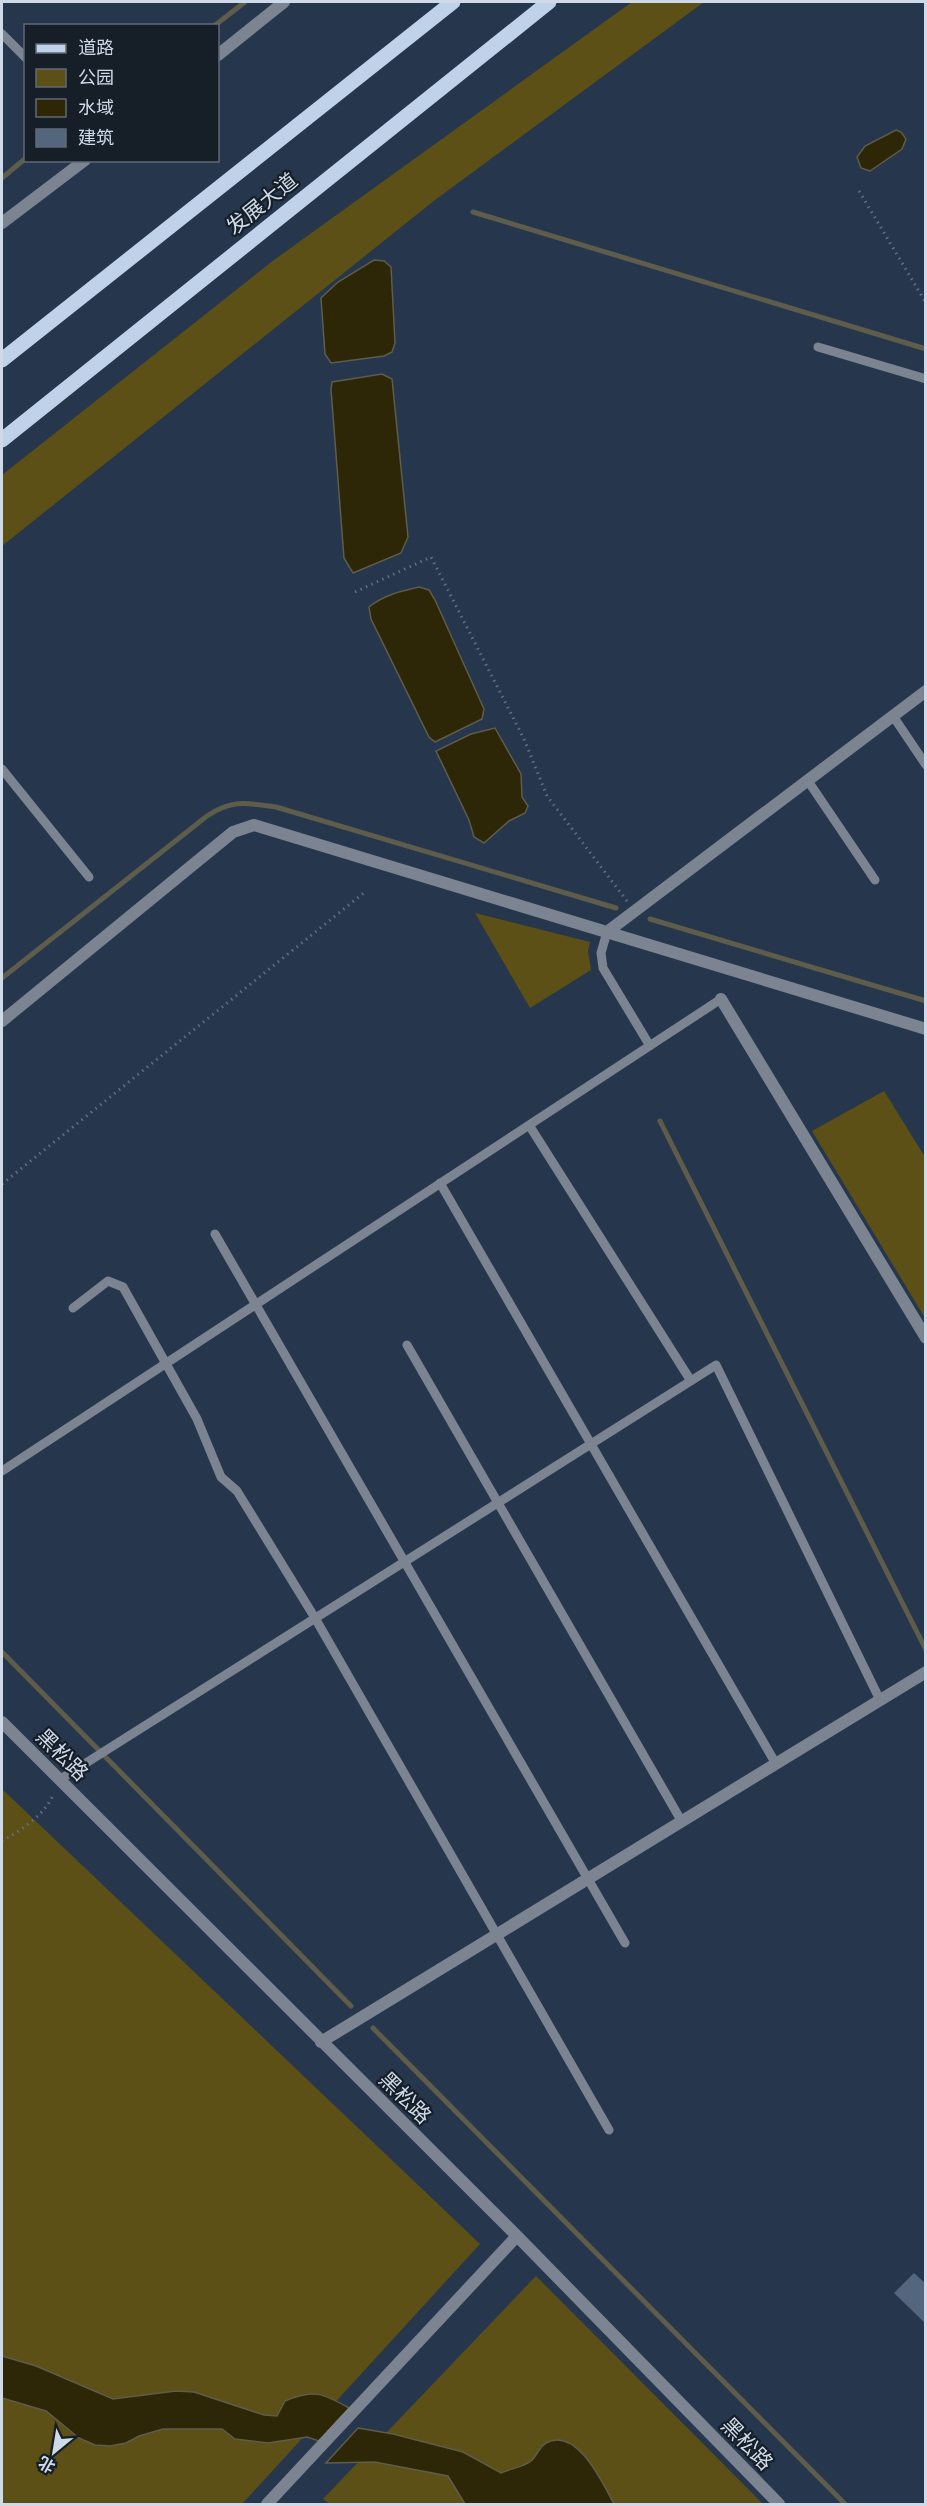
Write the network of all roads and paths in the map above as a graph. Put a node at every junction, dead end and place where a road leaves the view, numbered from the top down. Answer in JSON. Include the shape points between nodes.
{"nodes":[{"id":1,"x":284,"y":2,"type":"edge"},
{"id":2,"x":453,"y":2,"type":"edge"},
{"id":3,"x":549,"y":2,"type":"edge"},
{"id":4,"x":2,"y":34,"type":"edge"},
{"id":5,"x":219,"y":54,"type":"edge"},
{"id":6,"x":24,"y":56,"type":"edge"},
{"id":7,"x":81,"y":162,"type":"edge"},
{"id":8,"x":859,"y":191,"type":"dead end"},
{"id":9,"x":2,"y":223,"type":"edge"},
{"id":10,"x":926,"y":303,"type":"edge"},
{"id":11,"x":818,"y":347,"type":"dead end"},
{"id":12,"x":2,"y":360,"type":"edge"},
{"id":13,"x":926,"y":379,"type":"edge"},
{"id":14,"x":2,"y":440,"type":"edge"},
{"id":15,"x":355,"y":592,"type":"dead end"},
{"id":16,"x":926,"y":691,"type":"edge"},
{"id":17,"x":893,"y":716,"type":"junction"},
{"id":18,"x":926,"y":765,"type":"edge"},
{"id":19,"x":2,"y":769,"type":"edge"},
{"id":20,"x":808,"y":781,"type":"junction"},
{"id":21,"x":89,"y":877,"type":"dead end"},
{"id":22,"x":875,"y":880,"type":"dead end"},
{"id":23,"x":365,"y":892,"type":"dead end"},
{"id":24,"x":635,"y":912,"type":"junction"},
{"id":25,"x":608,"y":933,"type":"junction"},
{"id":26,"x":721,"y":999,"type":"joint"},
{"id":27,"x":2,"y":1021,"type":"edge"},
{"id":28,"x":926,"y":1029,"type":"edge"},
{"id":29,"x":650,"y":1046,"type":"junction"},
{"id":30,"x":529,"y":1125,"type":"junction"},
{"id":31,"x":440,"y":1183,"type":"junction"},
{"id":32,"x":2,"y":1184,"type":"edge"},
{"id":33,"x":215,"y":1234,"type":"dead end"},
{"id":34,"x":256,"y":1304,"type":"junction"},
{"id":35,"x":73,"y":1308,"type":"dead end"},
{"id":36,"x":926,"y":1338,"type":"edge"},
{"id":37,"x":407,"y":1345,"type":"dead end"},
{"id":38,"x":165,"y":1363,"type":"junction"},
{"id":39,"x":691,"y":1381,"type":"junction"},
{"id":40,"x":591,"y":1444,"type":"junction"},
{"id":41,"x":2,"y":1471,"type":"edge"},
{"id":42,"x":498,"y":1503,"type":"junction"},
{"id":43,"x":405,"y":1562,"type":"junction"},
{"id":44,"x":315,"y":1618,"type":"junction"},
{"id":45,"x":926,"y":1672,"type":"edge"},
{"id":46,"x":880,"y":1700,"type":"junction"},
{"id":47,"x":2,"y":1722,"type":"edge"},
{"id":48,"x":776,"y":1764,"type":"junction"},
{"id":49,"x":59,"y":1780,"type":"junction"},
{"id":50,"x":682,"y":1822,"type":"junction"},
{"id":51,"x":2,"y":1840,"type":"edge"},
{"id":52,"x":588,"y":1879,"type":"junction"},
{"id":53,"x":498,"y":1934,"type":"junction"},
{"id":54,"x":625,"y":1943,"type":"dead end"},
{"id":55,"x":321,"y":2042,"type":"junction"},
{"id":56,"x":609,"y":2130,"type":"dead end"},
{"id":57,"x":517,"y":2236,"type":"junction"},
{"id":58,"x":267,"y":2505,"type":"edge"},
{"id":59,"x":779,"y":2505,"type":"edge"}],
"edges":[{"from":1,"to":5,"type":"street"},
{"from":2,"to":12,"type":"main road","name":"发展大道"},
{"from":3,"to":14,"type":"main road","name":"发展大道"},
{"from":4,"to":6,"type":"lane"},
{"from":7,"to":9,"type":"street"},
{"from":8,"to":10,"type":"path"},
{"from":11,"to":13,"type":"lane"},
{"from":15,"to":24,"type":"path","via":[[431,557],[524,739],[547,796]]},
{"from":16,"to":17,"type":"street"},
{"from":17,"to":18,"type":"lane"},
{"from":17,"to":20,"type":"street"},
{"from":19,"to":21,"type":"lane"},
{"from":20,"to":22,"type":"lane"},
{"from":20,"to":24,"type":"street"},
{"from":23,"to":32,"type":"path"},
{"from":24,"to":25,"type":"street"},
{"from":25,"to":27,"type":"street","via":[[254,825],[233,832]]},
{"from":25,"to":28,"type":"street"},
{"from":25,"to":29,"type":"lane","via":[[601,953],[603,968]]},
{"from":26,"to":29,"type":"lane"},
{"from":26,"to":36,"type":"street"},
{"from":29,"to":30,"type":"lane"},
{"from":30,"to":31,"type":"lane"},
{"from":30,"to":39,"type":"lane"},
{"from":31,"to":34,"type":"lane"},
{"from":31,"to":40,"type":"lane"},
{"from":33,"to":34,"type":"lane"},
{"from":34,"to":38,"type":"lane"},
{"from":34,"to":43,"type":"lane"},
{"from":35,"to":38,"type":"lane","via":[[108,1281],[123,1287]]},
{"from":37,"to":42,"type":"lane"},
{"from":38,"to":41,"type":"lane"},
{"from":38,"to":44,"type":"lane","via":[[197,1419],[221,1477],[237,1491]]},
{"from":39,"to":40,"type":"lane"},
{"from":39,"to":46,"type":"lane","via":[[716,1365]]},
{"from":40,"to":42,"type":"lane"},
{"from":40,"to":48,"type":"lane"},
{"from":42,"to":43,"type":"lane"},
{"from":42,"to":50,"type":"lane"},
{"from":43,"to":44,"type":"lane"},
{"from":43,"to":52,"type":"lane"},
{"from":44,"to":49,"type":"lane"},
{"from":44,"to":53,"type":"lane"},
{"from":45,"to":46,"type":"street"},
{"from":46,"to":48,"type":"street"},
{"from":47,"to":49,"type":"street","name":"黑松路"},
{"from":48,"to":50,"type":"street"},
{"from":49,"to":51,"type":"path","via":[[48,1808]]},
{"from":49,"to":55,"type":"street","name":"黑松路"},
{"from":50,"to":52,"type":"street"},
{"from":52,"to":53,"type":"street"},
{"from":52,"to":54,"type":"lane"},
{"from":53,"to":55,"type":"street"},
{"from":53,"to":56,"type":"lane"},
{"from":55,"to":57,"type":"street","name":"黑松路"},
{"from":57,"to":58,"type":"street"},
{"from":57,"to":59,"type":"street","name":"黑松路"}]}
